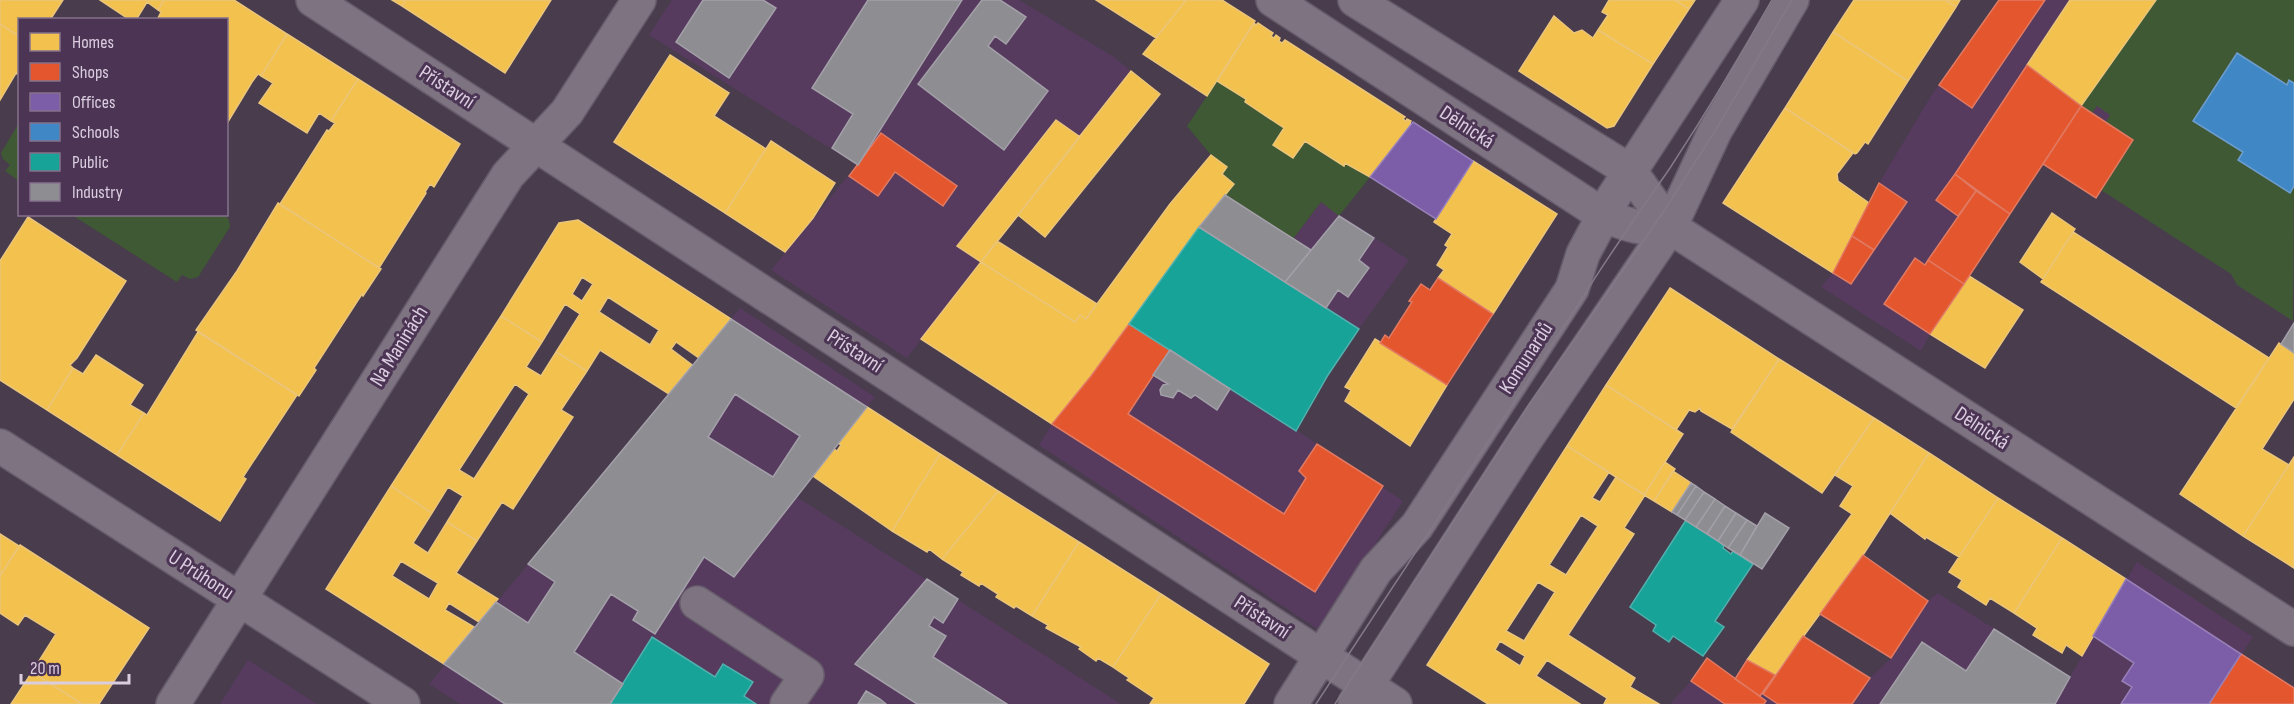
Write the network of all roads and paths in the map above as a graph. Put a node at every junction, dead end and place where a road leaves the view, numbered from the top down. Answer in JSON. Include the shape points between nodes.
{"nodes":[{"id":1,"x":313,"y":0,"type":"edge"},
{"id":2,"x":639,"y":0,"type":"edge"},
{"id":3,"x":1274,"y":0,"type":"edge"},
{"id":4,"x":1355,"y":0,"type":"edge"},
{"id":5,"x":1742,"y":0,"type":"edge"},
{"id":6,"x":1792,"y":0,"type":"edge"},
{"id":7,"x":536,"y":145,"type":"junction"},
{"id":8,"x":1630,"y":171,"type":"junction"},
{"id":9,"x":1603,"y":215,"type":"junction"},
{"id":10,"x":1670,"y":227,"type":"junction"},
{"id":11,"x":0,"y":446,"type":"edge"},
{"id":12,"x":239,"y":599,"type":"junction"},
{"id":13,"x":697,"y":603,"type":"dead end"},
{"id":14,"x":2294,"y":629,"type":"edge"},
{"id":15,"x":1321,"y":655,"type":"junction"},
{"id":16,"x":1360,"y":694,"type":"edge"},
{"id":17,"x":173,"y":704,"type":"edge"},
{"id":18,"x":403,"y":704,"type":"edge"},
{"id":19,"x":787,"y":704,"type":"edge"},
{"id":20,"x":1291,"y":704,"type":"edge"},
{"id":21,"x":1395,"y":704,"type":"edge"}],
"edges":[{"from":1,"to":7,"type":"street","name":"Přístavní"},
{"from":2,"to":7,"type":"street","name":"Na Maninách","via":[[567,112]]},
{"from":3,"to":9,"type":"street","name":"Dělnická"},
{"from":4,"to":8,"type":"street","name":"Dělnická"},
{"from":5,"to":8,"type":"street","name":"Komunardů"},
{"from":6,"to":10,"type":"street","via":[[1715,131]]},
{"from":7,"to":12,"type":"street","name":"Na Maninách","via":[[508,175]]},
{"from":7,"to":15,"type":"street","name":"Přístavní"},
{"from":8,"to":9,"type":"street","name":"Komunardů"},
{"from":8,"to":10,"type":"street","name":"Dělnická"},
{"from":9,"to":10,"type":"street","name":"Dělnická","via":[[1629,226]]},
{"from":9,"to":15,"type":"street","name":"Komunardů","via":[[1583,254],[1572,289],[1417,526],[1376,570]]},
{"from":10,"to":14,"type":"street","name":"Dělnická"},
{"from":10,"to":16,"type":"street"},
{"from":11,"to":12,"type":"street","name":"U Průhonu"},
{"from":12,"to":17,"type":"street","name":"Na Maninách"},
{"from":12,"to":18,"type":"street","name":"U Průhonu"},
{"from":13,"to":19,"type":"street","via":[[807,675]]},
{"from":15,"to":16,"type":"street","name":"Přístavní"},
{"from":15,"to":20,"type":"street","name":"Komunardů"},
{"from":16,"to":21,"type":"street","name":"Přístavní"}]}
